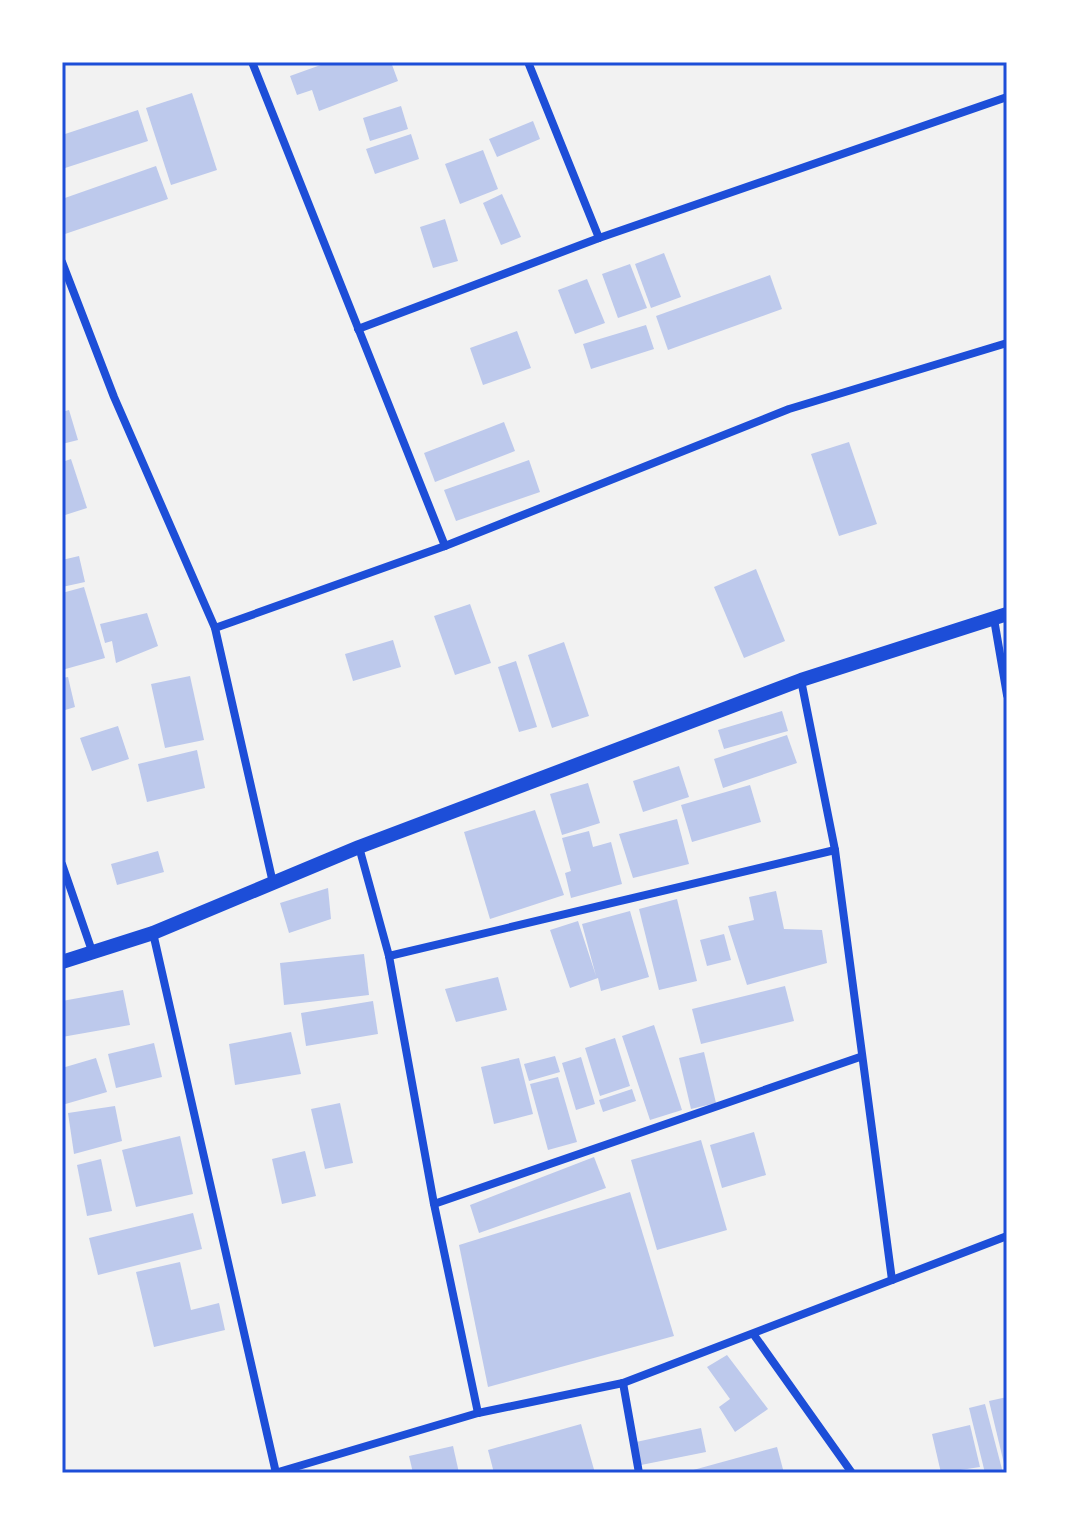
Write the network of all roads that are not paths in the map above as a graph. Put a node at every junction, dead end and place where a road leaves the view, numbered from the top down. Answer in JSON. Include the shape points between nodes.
{"nodes":[{"id":1,"x":252,"y":62,"type":"edge"},
{"id":2,"x":528,"y":62,"type":"edge"},
{"id":3,"x":1007,"y":97,"type":"edge"},
{"id":4,"x":599,"y":238,"type":"junction"},
{"id":5,"x":62,"y":262,"type":"edge"},
{"id":6,"x":358,"y":329,"type":"junction"},
{"id":7,"x":1007,"y":343,"type":"edge"},
{"id":8,"x":445,"y":546,"type":"junction"},
{"id":9,"x":1000,"y":616,"type":"edge"},
{"id":10,"x":215,"y":628,"type":"junction"},
{"id":11,"x":801,"y":680,"type":"junction"},
{"id":12,"x":1007,"y":695,"type":"edge"},
{"id":13,"x":359,"y":847,"type":"junction"},
{"id":14,"x":835,"y":850,"type":"junction"},
{"id":15,"x":62,"y":864,"type":"edge"},
{"id":16,"x":273,"y":883,"type":"junction"},
{"id":17,"x":153,"y":933,"type":"junction"},
{"id":18,"x":92,"y":951,"type":"junction"},
{"id":19,"x":389,"y":956,"type":"junction"},
{"id":20,"x":62,"y":962,"type":"edge"},
{"id":21,"x":860,"y":1057,"type":"junction"},
{"id":22,"x":434,"y":1204,"type":"junction"},
{"id":23,"x":1007,"y":1236,"type":"edge"},
{"id":24,"x":892,"y":1280,"type":"junction"},
{"id":25,"x":754,"y":1335,"type":"junction"},
{"id":26,"x":623,"y":1383,"type":"junction"},
{"id":27,"x":478,"y":1413,"type":"junction"},
{"id":28,"x":276,"y":1473,"type":"edge"},
{"id":29,"x":639,"y":1473,"type":"edge"},
{"id":30,"x":852,"y":1473,"type":"edge"}],
"edges":[{"from":1,"to":6,"type":"street"},
{"from":2,"to":4,"type":"street"},
{"from":3,"to":4,"type":"street"},
{"from":4,"to":6,"type":"street"},
{"from":5,"to":10,"type":"street","via":[[114,397]]},
{"from":6,"to":8,"type":"street"},
{"from":7,"to":8,"type":"street","via":[[789,409]]},
{"from":8,"to":10,"type":"street"},
{"from":9,"to":11,"type":"street"},
{"from":9,"to":12,"type":"street"},
{"from":10,"to":16,"type":"street"},
{"from":11,"to":13,"type":"street"},
{"from":11,"to":14,"type":"street"},
{"from":13,"to":16,"type":"street"},
{"from":13,"to":19,"type":"street"},
{"from":14,"to":19,"type":"street"},
{"from":14,"to":21,"type":"street"},
{"from":15,"to":18,"type":"street"},
{"from":16,"to":17,"type":"street"},
{"from":17,"to":18,"type":"street"},
{"from":17,"to":28,"type":"street"},
{"from":18,"to":20,"type":"street"},
{"from":19,"to":22,"type":"street"},
{"from":21,"to":22,"type":"street"},
{"from":21,"to":24,"type":"street"},
{"from":22,"to":27,"type":"street"},
{"from":23,"to":24,"type":"street"},
{"from":24,"to":25,"type":"street"},
{"from":25,"to":26,"type":"street"},
{"from":25,"to":30,"type":"street"},
{"from":26,"to":27,"type":"street"},
{"from":26,"to":29,"type":"street"},
{"from":27,"to":28,"type":"street"}]}
